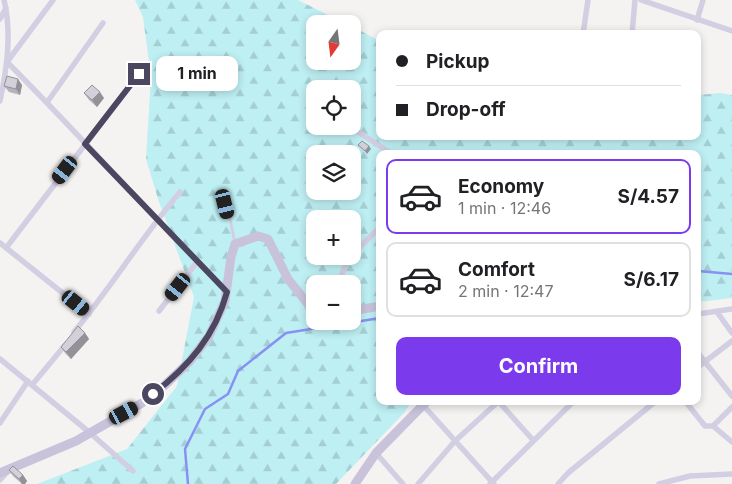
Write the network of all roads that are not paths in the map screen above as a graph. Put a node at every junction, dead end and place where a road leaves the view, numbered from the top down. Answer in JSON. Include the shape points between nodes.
{"nodes":[{"id":1,"x":4,"y":0,"type":"edge"},
{"id":2,"x":52,"y":0,"type":"edge"},
{"id":3,"x":588,"y":0,"type":"edge"},
{"id":4,"x":635,"y":0,"type":"edge"},
{"id":5,"x":642,"y":0,"type":"edge"},
{"id":6,"x":703,"y":0,"type":"edge"},
{"id":7,"x":6,"y":8,"type":"junction"},
{"id":8,"x":0,"y":19,"type":"edge"},
{"id":9,"x":697,"y":20,"type":"junction"},
{"id":10,"x":103,"y":23,"type":"dead end"},
{"id":11,"x":584,"y":30,"type":"edge"},
{"id":12,"x":632,"y":30,"type":"edge"},
{"id":13,"x":732,"y":31,"type":"edge"},
{"id":14,"x":7,"y":62,"type":"junction"},
{"id":15,"x":139,"y":74,"type":"dead end"},
{"id":16,"x":0,"y":101,"type":"edge"},
{"id":17,"x":48,"y":101,"type":"junction"},
{"id":18,"x":361,"y":134,"type":"edge"},
{"id":19,"x":85,"y":144,"type":"junction"},
{"id":20,"x":386,"y":150,"type":"edge"},
{"id":21,"x":180,"y":192,"type":"dead end"},
{"id":22,"x":226,"y":200,"type":"dead end"},
{"id":23,"x":156,"y":220,"type":"junction"},
{"id":24,"x":376,"y":231,"type":"edge"},
{"id":25,"x":0,"y":243,"type":"edge"},
{"id":26,"x":235,"y":244,"type":"junction"},
{"id":27,"x":361,"y":246,"type":"edge"},
{"id":28,"x":6,"y":248,"type":"junction"},
{"id":29,"x":197,"y":262,"type":"junction"},
{"id":30,"x":227,"y":292,"type":"junction"},
{"id":31,"x":306,"y":302,"type":"edge"},
{"id":32,"x":376,"y":307,"type":"edge"},
{"id":33,"x":361,"y":309,"type":"edge"},
{"id":34,"x":732,"y":309,"type":"edge"},
{"id":35,"x":159,"y":311,"type":"dead end"},
{"id":36,"x":717,"y":312,"type":"junction"},
{"id":37,"x":89,"y":314,"type":"junction"},
{"id":38,"x":701,"y":314,"type":"edge"},
{"id":39,"x":732,"y":333,"type":"edge"},
{"id":40,"x":732,"y":341,"type":"edge"},
{"id":41,"x":701,"y":358,"type":"edge"},
{"id":42,"x":0,"y":359,"type":"edge"},
{"id":43,"x":704,"y":361,"type":"junction"},
{"id":44,"x":701,"y":364,"type":"edge"},
{"id":45,"x":30,"y":383,"type":"junction"},
{"id":46,"x":732,"y":396,"type":"edge"},
{"id":47,"x":423,"y":405,"type":"edge"},
{"id":48,"x":427,"y":405,"type":"edge"},
{"id":49,"x":494,"y":405,"type":"edge"},
{"id":50,"x":502,"y":405,"type":"edge"},
{"id":51,"x":570,"y":405,"type":"edge"},
{"id":52,"x":651,"y":405,"type":"edge"},
{"id":53,"x":688,"y":405,"type":"edge"},
{"id":54,"x":732,"y":407,"type":"edge"},
{"id":55,"x":0,"y":423,"type":"edge"},
{"id":56,"x":713,"y":426,"type":"junction"},
{"id":57,"x":89,"y":432,"type":"junction"},
{"id":58,"x":533,"y":440,"type":"junction"},
{"id":59,"x":454,"y":441,"type":"junction"},
{"id":60,"x":732,"y":442,"type":"edge"},
{"id":61,"x":376,"y":453,"type":"junction"},
{"id":62,"x":133,"y":471,"type":"dead end"},
{"id":63,"x":4,"y":472,"type":"edge"},
{"id":64,"x":732,"y":474,"type":"edge"},
{"id":65,"x":0,"y":480,"type":"edge"},
{"id":66,"x":492,"y":483,"type":"edge"},
{"id":67,"x":355,"y":484,"type":"edge"},
{"id":68,"x":403,"y":484,"type":"edge"},
{"id":69,"x":418,"y":484,"type":"edge"},
{"id":70,"x":558,"y":484,"type":"edge"},
{"id":71,"x":659,"y":484,"type":"edge"}],
"edges":[{"from":1,"to":7,"type":"street"},
{"from":2,"to":14,"type":"street"},
{"from":3,"to":11,"type":"street"},
{"from":4,"to":12,"type":"street"},
{"from":5,"to":9,"type":"street"},
{"from":6,"to":9,"type":"street"},
{"from":7,"to":8,"type":"street"},
{"from":7,"to":14,"type":"street"},
{"from":9,"to":13,"type":"street"},
{"from":10,"to":17,"type":"street"},
{"from":14,"to":16,"type":"street"},
{"from":14,"to":17,"type":"street"},
{"from":15,"to":19,"type":"street"},
{"from":17,"to":19,"type":"street"},
{"from":18,"to":20,"type":"street"},
{"from":19,"to":23,"type":"street"},
{"from":19,"to":28,"type":"street"},
{"from":21,"to":23,"type":"street"},
{"from":22,"to":26,"type":"lane"},
{"from":23,"to":29,"type":"street"},
{"from":23,"to":37,"type":"street"},
{"from":24,"to":27,"type":"street"},
{"from":25,"to":28,"type":"street"},
{"from":26,"to":30,"type":"street"},
{"from":26,"to":31,"type":"street","via":[[258,236],[268,239],[288,279]]},
{"from":28,"to":37,"type":"street"},
{"from":29,"to":30,"type":"street"},
{"from":29,"to":35,"type":"street"},
{"from":30,"to":57,"type":"street","via":[[210,336],[190,361],[142,403]]},
{"from":32,"to":33,"type":"street"},
{"from":34,"to":36,"type":"street"},
{"from":36,"to":38,"type":"street"},
{"from":36,"to":39,"type":"street"},
{"from":37,"to":45,"type":"street"},
{"from":40,"to":43,"type":"street"},
{"from":41,"to":43,"type":"street"},
{"from":42,"to":45,"type":"street"},
{"from":43,"to":44,"type":"street"},
{"from":43,"to":46,"type":"street"},
{"from":45,"to":55,"type":"street"},
{"from":45,"to":57,"type":"street"},
{"from":47,"to":61,"type":"street"},
{"from":48,"to":59,"type":"street"},
{"from":49,"to":59,"type":"street"},
{"from":50,"to":58,"type":"street"},
{"from":51,"to":58,"type":"street"},
{"from":52,"to":70,"type":"street"},
{"from":53,"to":56,"type":"street","via":[[705,426]]},
{"from":54,"to":56,"type":"street"},
{"from":56,"to":60,"type":"street"},
{"from":57,"to":62,"type":"street"},
{"from":57,"to":63,"type":"street","via":[[58,450]]},
{"from":58,"to":66,"type":"street"},
{"from":59,"to":66,"type":"street"},
{"from":59,"to":69,"type":"street"},
{"from":61,"to":67,"type":"street"},
{"from":61,"to":68,"type":"street"},
{"from":63,"to":65,"type":"street"},
{"from":64,"to":71,"type":"street","via":[[690,476]]}]}
